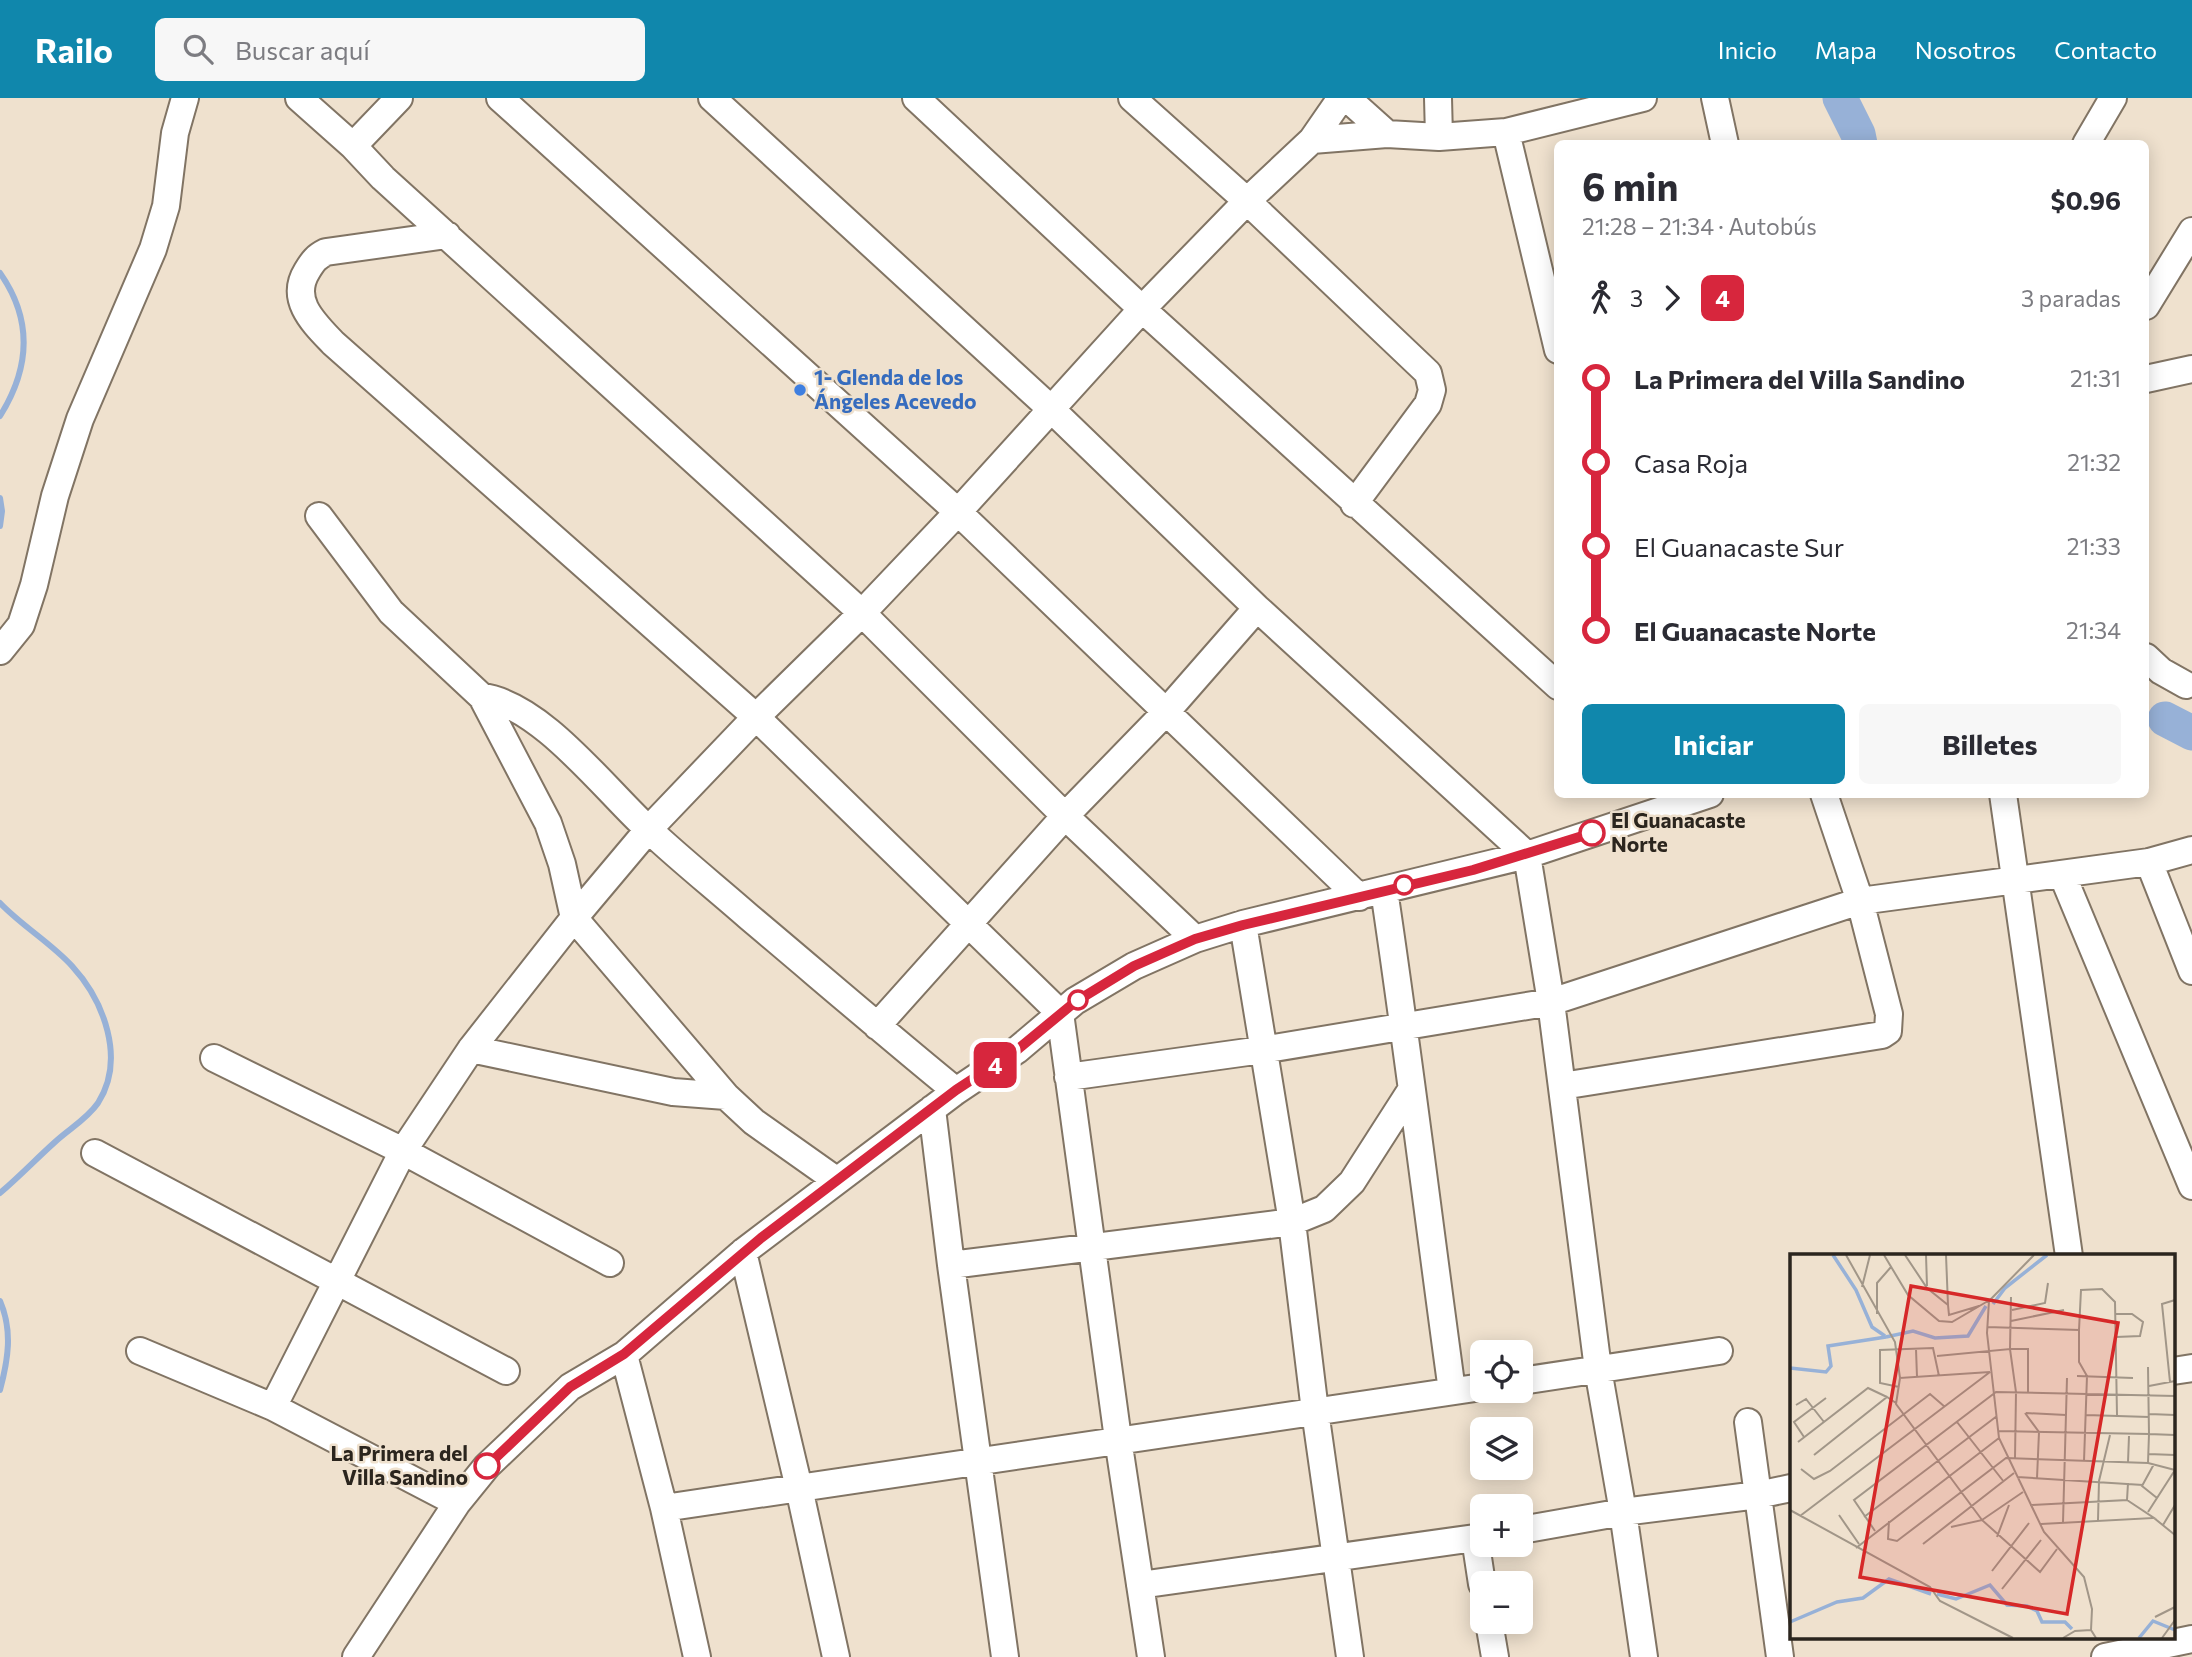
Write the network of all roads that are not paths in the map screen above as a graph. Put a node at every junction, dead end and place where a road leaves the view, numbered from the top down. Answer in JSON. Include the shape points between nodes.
{"nodes":[{"id":1,"x":185,"y":98,"type":"edge"},
{"id":2,"x":299,"y":98,"type":"edge"},
{"id":3,"x":399,"y":98,"type":"edge"},
{"id":4,"x":500,"y":98,"type":"edge"},
{"id":5,"x":712,"y":98,"type":"edge"},
{"id":6,"x":916,"y":98,"type":"edge"},
{"id":7,"x":1132,"y":98,"type":"edge"},
{"id":8,"x":1341,"y":98,"type":"edge"},
{"id":9,"x":1346,"y":98,"type":"edge"},
{"id":10,"x":1438,"y":98,"type":"edge"},
{"id":11,"x":1643,"y":98,"type":"edge"},
{"id":12,"x":1715,"y":98,"type":"edge"},
{"id":13,"x":2113,"y":98,"type":"edge"},
{"id":14,"x":1506,"y":132,"type":"junction"},
{"id":15,"x":1387,"y":134,"type":"junction"},
{"id":16,"x":1439,"y":137,"type":"junction"},
{"id":17,"x":1312,"y":140,"type":"junction"},
{"id":18,"x":1724,"y":140,"type":"edge"},
{"id":19,"x":2087,"y":140,"type":"edge"},
{"id":20,"x":353,"y":146,"type":"junction"},
{"id":21,"x":1247,"y":201,"type":"junction"},
{"id":22,"x":416,"y":208,"type":"junction"},
{"id":23,"x":2192,"y":231,"type":"edge"},
{"id":24,"x":447,"y":235,"type":"junction"},
{"id":25,"x":399,"y":242,"type":"junction"},
{"id":26,"x":1547,"y":260,"type":"edge"},
{"id":27,"x":1551,"y":291,"type":"edge"},
{"id":28,"x":2149,"y":301,"type":"edge"},
{"id":29,"x":1142,"y":309,"type":"junction"},
{"id":30,"x":1554,"y":316,"type":"edge"},
{"id":31,"x":2192,"y":369,"type":"edge"},
{"id":32,"x":2149,"y":378,"type":"edge"},
{"id":33,"x":1050,"y":408,"type":"junction"},
{"id":34,"x":1354,"y":504,"type":"junction"},
{"id":35,"x":958,"y":512,"type":"junction"},
{"id":36,"x":319,"y":516,"type":"dead end"},
{"id":37,"x":1257,"y":608,"type":"junction"},
{"id":38,"x":862,"y":613,"type":"junction"},
{"id":39,"x":0,"y":651,"type":"edge"},
{"id":40,"x":2151,"y":672,"type":"edge"},
{"id":41,"x":1554,"y":682,"type":"edge"},
{"id":42,"x":2189,"y":686,"type":"edge"},
{"id":43,"x":482,"y":697,"type":"junction"},
{"id":44,"x":1167,"y":712,"type":"junction"},
{"id":45,"x":755,"y":717,"type":"junction"},
{"id":46,"x":1825,"y":798,"type":"edge"},
{"id":47,"x":2004,"y":798,"type":"edge"},
{"id":48,"x":1673,"y":801,"type":"edge"},
{"id":49,"x":1065,"y":816,"type":"junction"},
{"id":50,"x":648,"y":830,"type":"junction"},
{"id":51,"x":2192,"y":850,"type":"edge"},
{"id":52,"x":1527,"y":855,"type":"junction"},
{"id":53,"x":2148,"y":862,"type":"junction"},
{"id":54,"x":2062,"y":874,"type":"junction"},
{"id":55,"x":2016,"y":880,"type":"junction"},
{"id":56,"x":1372,"y":893,"type":"junction"},
{"id":57,"x":1860,"y":901,"type":"junction"},
{"id":58,"x":574,"y":918,"type":"junction"},
{"id":59,"x":968,"y":922,"type":"junction"},
{"id":60,"x":1243,"y":925,"type":"junction"},
{"id":61,"x":1195,"y":939,"type":"junction"},
{"id":62,"x":2192,"y":971,"type":"edge"},
{"id":63,"x":1551,"y":1002,"type":"junction"},
{"id":64,"x":1060,"y":1013,"type":"junction"},
{"id":65,"x":1404,"y":1025,"type":"junction"},
{"id":66,"x":877,"y":1026,"type":"junction"},
{"id":67,"x":471,"y":1049,"type":"junction"},
{"id":68,"x":1262,"y":1050,"type":"junction"},
{"id":69,"x":214,"y":1058,"type":"dead end"},
{"id":70,"x":1068,"y":1077,"type":"junction"},
{"id":71,"x":1562,"y":1086,"type":"junction"},
{"id":72,"x":956,"y":1090,"type":"junction"},
{"id":73,"x":1411,"y":1090,"type":"junction"},
{"id":74,"x":726,"y":1096,"type":"junction"},
{"id":75,"x":932,"y":1109,"type":"junction"},
{"id":76,"x":403,"y":1151,"type":"junction"},
{"id":77,"x":95,"y":1153,"type":"dead end"},
{"id":78,"x":836,"y":1180,"type":"junction"},
{"id":79,"x":2192,"y":1185,"type":"edge"},
{"id":80,"x":1292,"y":1222,"type":"junction"},
{"id":81,"x":1091,"y":1248,"type":"junction"},
{"id":82,"x":743,"y":1252,"type":"junction"},
{"id":83,"x":2069,"y":1254,"type":"edge"},
{"id":84,"x":610,"y":1263,"type":"dead end"},
{"id":85,"x":951,"y":1265,"type":"junction"},
{"id":86,"x":337,"y":1279,"type":"junction"},
{"id":87,"x":140,"y":1351,"type":"dead end"},
{"id":88,"x":1719,"y":1352,"type":"dead end"},
{"id":89,"x":624,"y":1354,"type":"junction"},
{"id":90,"x":2192,"y":1368,"type":"edge"},
{"id":91,"x":1598,"y":1369,"type":"junction"},
{"id":92,"x":506,"y":1371,"type":"dead end"},
{"id":93,"x":2174,"y":1371,"type":"edge"},
{"id":94,"x":1533,"y":1379,"type":"edge"},
{"id":95,"x":1470,"y":1389,"type":"edge"},
{"id":96,"x":1452,"y":1391,"type":"junction"},
{"id":97,"x":273,"y":1407,"type":"junction"},
{"id":98,"x":1315,"y":1411,"type":"junction"},
{"id":99,"x":1748,"y":1422,"type":"dead end"},
{"id":100,"x":1118,"y":1439,"type":"junction"},
{"id":101,"x":979,"y":1461,"type":"junction"},
{"id":102,"x":799,"y":1488,"type":"junction"},
{"id":103,"x":1790,"y":1488,"type":"edge"},
{"id":104,"x":1758,"y":1495,"type":"junction"},
{"id":105,"x":457,"y":1503,"type":"junction"},
{"id":106,"x":664,"y":1508,"type":"junction"},
{"id":107,"x":1623,"y":1512,"type":"junction"},
{"id":108,"x":1533,"y":1528,"type":"edge"},
{"id":109,"x":1470,"y":1538,"type":"edge"},
{"id":110,"x":1336,"y":1556,"type":"junction"},
{"id":111,"x":1140,"y":1585,"type":"junction"},
{"id":112,"x":1491,"y":1634,"type":"edge"},
{"id":113,"x":2192,"y":1640,"type":"edge"},
{"id":114,"x":356,"y":1657,"type":"edge"},
{"id":115,"x":698,"y":1657,"type":"edge"},
{"id":116,"x":836,"y":1657,"type":"edge"},
{"id":117,"x":1005,"y":1657,"type":"edge"},
{"id":118,"x":1151,"y":1657,"type":"edge"},
{"id":119,"x":1350,"y":1657,"type":"edge"},
{"id":120,"x":1495,"y":1657,"type":"edge"},
{"id":121,"x":1644,"y":1657,"type":"edge"},
{"id":122,"x":1780,"y":1657,"type":"edge"},
{"id":123,"x":2105,"y":1657,"type":"edge"}],
"edges":[{"from":1,"to":39,"type":"street","via":[[175,133],[166,206],[153,249],[80,419],[21,625]]},
{"from":2,"to":20,"type":"street"},
{"from":3,"to":20,"type":"street"},
{"from":4,"to":35,"type":"street"},
{"from":5,"to":33,"type":"street"},
{"from":6,"to":29,"type":"street"},
{"from":7,"to":21,"type":"street"},
{"from":8,"to":17,"type":"street"},
{"from":9,"to":15,"type":"street"},
{"from":10,"to":16,"type":"street"},
{"from":11,"to":14,"type":"street"},
{"from":12,"to":18,"type":"street"},
{"from":13,"to":19,"type":"street"},
{"from":14,"to":16,"type":"street"},
{"from":14,"to":26,"type":"street"},
{"from":15,"to":16,"type":"street"},
{"from":15,"to":17,"type":"street"},
{"from":17,"to":21,"type":"street"},
{"from":20,"to":22,"type":"street"},
{"from":21,"to":29,"type":"street"},
{"from":21,"to":34,"type":"street","via":[[1428,373],[1432,390],[1428,404]]},
{"from":22,"to":24,"type":"street"},
{"from":22,"to":25,"type":"street"},
{"from":23,"to":28,"type":"street"},
{"from":24,"to":25,"type":"street"},
{"from":24,"to":38,"type":"street"},
{"from":25,"to":45,"type":"street","via":[[315,257],[302,278],[300,299],[311,320]]},
{"from":26,"to":27,"type":"street"},
{"from":27,"to":30,"type":"street"},
{"from":29,"to":33,"type":"street"},
{"from":29,"to":34,"type":"street"},
{"from":31,"to":32,"type":"street"},
{"from":33,"to":35,"type":"street"},
{"from":33,"to":37,"type":"street"},
{"from":34,"to":41,"type":"street"},
{"from":35,"to":38,"type":"street"},
{"from":35,"to":44,"type":"street"},
{"from":36,"to":43,"type":"street","via":[[391,611]]},
{"from":37,"to":44,"type":"street"},
{"from":37,"to":52,"type":"street"},
{"from":38,"to":45,"type":"street"},
{"from":38,"to":49,"type":"street"},
{"from":40,"to":42,"type":"street"},
{"from":43,"to":50,"type":"street","via":[[513,706],[568,748]]},
{"from":43,"to":58,"type":"street","via":[[548,823]]},
{"from":44,"to":49,"type":"street"},
{"from":44,"to":56,"type":"street"},
{"from":45,"to":50,"type":"street"},
{"from":45,"to":59,"type":"street"},
{"from":46,"to":57,"type":"street"},
{"from":47,"to":55,"type":"street"},
{"from":48,"to":52,"type":"street"},
{"from":49,"to":59,"type":"street"},
{"from":49,"to":61,"type":"street"},
{"from":50,"to":58,"type":"street"},
{"from":50,"to":66,"type":"street"},
{"from":51,"to":53,"type":"street"},
{"from":52,"to":56,"type":"street"},
{"from":52,"to":63,"type":"street"},
{"from":53,"to":54,"type":"street"},
{"from":53,"to":62,"type":"street"},
{"from":54,"to":55,"type":"street"},
{"from":54,"to":79,"type":"street"},
{"from":55,"to":57,"type":"street"},
{"from":55,"to":83,"type":"street"},
{"from":56,"to":60,"type":"street"},
{"from":56,"to":65,"type":"street"},
{"from":57,"to":63,"type":"street"},
{"from":57,"to":71,"type":"street","via":[[1889,1014],[1888,1031],[1882,1035]]},
{"from":58,"to":67,"type":"street"},
{"from":58,"to":74,"type":"street"},
{"from":59,"to":64,"type":"street"},
{"from":59,"to":66,"type":"street"},
{"from":60,"to":61,"type":"street"},
{"from":60,"to":68,"type":"street"},
{"from":61,"to":64,"type":"street","via":[[1134,966]]},
{"from":63,"to":65,"type":"street"},
{"from":63,"to":71,"type":"street"},
{"from":64,"to":70,"type":"street"},
{"from":64,"to":72,"type":"street","via":[[1017,1050]]},
{"from":65,"to":68,"type":"street"},
{"from":65,"to":73,"type":"street"},
{"from":66,"to":72,"type":"street"},
{"from":67,"to":74,"type":"street","via":[[673,1092]]},
{"from":67,"to":76,"type":"street"},
{"from":68,"to":70,"type":"street"},
{"from":68,"to":80,"type":"street"},
{"from":69,"to":76,"type":"street"},
{"from":70,"to":81,"type":"street"},
{"from":71,"to":91,"type":"street"},
{"from":72,"to":75,"type":"street"},
{"from":73,"to":80,"type":"street","via":[[1352,1182],[1324,1209]]},
{"from":73,"to":96,"type":"street"},
{"from":74,"to":78,"type":"street","via":[[754,1122]]},
{"from":75,"to":78,"type":"street"},
{"from":75,"to":85,"type":"street"},
{"from":76,"to":84,"type":"street"},
{"from":76,"to":86,"type":"street"},
{"from":77,"to":86,"type":"street"},
{"from":78,"to":82,"type":"street"},
{"from":80,"to":81,"type":"street"},
{"from":80,"to":98,"type":"street"},
{"from":81,"to":85,"type":"street"},
{"from":81,"to":100,"type":"street"},
{"from":82,"to":89,"type":"street"},
{"from":82,"to":102,"type":"street"},
{"from":85,"to":101,"type":"street"},
{"from":86,"to":92,"type":"street"},
{"from":86,"to":97,"type":"street"},
{"from":87,"to":97,"type":"street"},
{"from":88,"to":91,"type":"street"},
{"from":89,"to":105,"type":"street","via":[[570,1387],[487,1466]]},
{"from":89,"to":106,"type":"street"},
{"from":90,"to":93,"type":"street"},
{"from":91,"to":94,"type":"street"},
{"from":91,"to":107,"type":"street"},
{"from":95,"to":96,"type":"street"},
{"from":96,"to":98,"type":"street"},
{"from":97,"to":105,"type":"street"},
{"from":98,"to":100,"type":"street"},
{"from":98,"to":110,"type":"street"},
{"from":99,"to":104,"type":"street"},
{"from":100,"to":101,"type":"street"},
{"from":100,"to":111,"type":"street"},
{"from":101,"to":102,"type":"street"},
{"from":101,"to":117,"type":"street"},
{"from":102,"to":106,"type":"street"},
{"from":102,"to":116,"type":"street"},
{"from":103,"to":104,"type":"street"},
{"from":104,"to":107,"type":"street"},
{"from":104,"to":122,"type":"street"},
{"from":105,"to":114,"type":"street"},
{"from":106,"to":115,"type":"street"},
{"from":107,"to":108,"type":"street"},
{"from":107,"to":121,"type":"street"},
{"from":109,"to":110,"type":"street"},
{"from":110,"to":111,"type":"street"},
{"from":110,"to":119,"type":"street"},
{"from":111,"to":118,"type":"street"},
{"from":112,"to":120,"type":"street"},
{"from":113,"to":123,"type":"street"}]}
